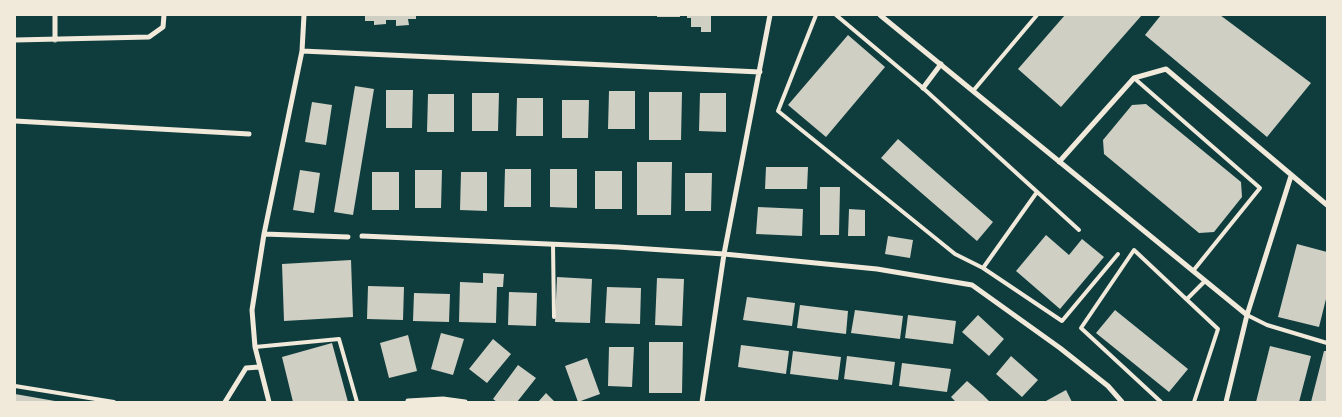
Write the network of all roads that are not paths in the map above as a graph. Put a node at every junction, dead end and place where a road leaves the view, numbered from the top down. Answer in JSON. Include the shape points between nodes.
{"nodes":[{"id":1,"x":55,"y":15,"type":"edge"},
{"id":2,"x":164,"y":15,"type":"edge"},
{"id":3,"x":304,"y":15,"type":"edge"},
{"id":4,"x":770,"y":15,"type":"edge"},
{"id":5,"x":816,"y":15,"type":"edge"},
{"id":6,"x":836,"y":15,"type":"edge"},
{"id":7,"x":880,"y":15,"type":"edge"},
{"id":8,"x":1037,"y":15,"type":"edge"},
{"id":9,"x":15,"y":40,"type":"edge"},
{"id":10,"x":55,"y":40,"type":"junction"},
{"id":11,"x":302,"y":51,"type":"junction"},
{"id":12,"x":941,"y":64,"type":"junction"},
{"id":13,"x":760,"y":72,"type":"junction"},
{"id":14,"x":1134,"y":78,"type":"junction"},
{"id":15,"x":923,"y":88,"type":"junction"},
{"id":16,"x":973,"y":91,"type":"junction"},
{"id":17,"x":15,"y":121,"type":"edge"},
{"id":18,"x":248,"y":134,"type":"dead end"},
{"id":19,"x":1060,"y":162,"type":"junction"},
{"id":20,"x":1291,"y":176,"type":"junction"},
{"id":21,"x":1037,"y":192,"type":"junction"},
{"id":22,"x":1327,"y":206,"type":"edge"},
{"id":23,"x":1079,"y":230,"type":"dead end"},
{"id":24,"x":264,"y":234,"type":"junction"},
{"id":25,"x":362,"y":236,"type":"dead end"},
{"id":26,"x":348,"y":238,"type":"dead end"},
{"id":27,"x":552,"y":244,"type":"junction"},
{"id":28,"x":724,"y":254,"type":"junction"},
{"id":29,"x":1118,"y":254,"type":"dead end"},
{"id":30,"x":982,"y":268,"type":"junction"},
{"id":31,"x":1193,"y":271,"type":"junction"},
{"id":32,"x":1205,"y":281,"type":"junction"},
{"id":33,"x":1188,"y":299,"type":"junction"},
{"id":34,"x":1247,"y":315,"type":"junction"},
{"id":35,"x":554,"y":317,"type":"dead end"},
{"id":36,"x":1327,"y":343,"type":"edge"},
{"id":37,"x":254,"y":347,"type":"junction"},
{"id":38,"x":259,"y":366,"type":"junction"},
{"id":39,"x":15,"y":386,"type":"edge"},
{"id":40,"x":408,"y":401,"type":"edge"},
{"id":41,"x":114,"y":402,"type":"edge"},
{"id":42,"x":225,"y":402,"type":"edge"},
{"id":43,"x":269,"y":402,"type":"edge"},
{"id":44,"x":357,"y":402,"type":"edge"},
{"id":45,"x":465,"y":402,"type":"edge"},
{"id":46,"x":702,"y":402,"type":"edge"},
{"id":47,"x":1122,"y":402,"type":"edge"},
{"id":48,"x":1161,"y":402,"type":"edge"},
{"id":49,"x":1194,"y":402,"type":"edge"},
{"id":50,"x":1226,"y":402,"type":"edge"}],
"edges":[{"from":1,"to":10,"type":"street"},
{"from":2,"to":10,"type":"street","via":[[163,27],[149,37]]},
{"from":3,"to":11,"type":"street"},
{"from":4,"to":13,"type":"street"},
{"from":5,"to":30,"type":"lane","via":[[778,111],[955,254]]},
{"from":6,"to":15,"type":"lane"},
{"from":7,"to":12,"type":"street"},
{"from":8,"to":16,"type":"lane"},
{"from":9,"to":10,"type":"street"},
{"from":11,"to":13,"type":"street"},
{"from":11,"to":24,"type":"street"},
{"from":12,"to":15,"type":"street"},
{"from":12,"to":16,"type":"street"},
{"from":13,"to":28,"type":"street"},
{"from":14,"to":19,"type":"street"},
{"from":14,"to":20,"type":"street","via":[[1166,69]]},
{"from":14,"to":31,"type":"lane","via":[[1260,188]]},
{"from":15,"to":21,"type":"lane"},
{"from":16,"to":19,"type":"street"},
{"from":17,"to":18,"type":"street"},
{"from":19,"to":31,"type":"street"},
{"from":20,"to":22,"type":"street"},
{"from":20,"to":34,"type":"street"},
{"from":21,"to":23,"type":"lane"},
{"from":21,"to":30,"type":"lane"},
{"from":24,"to":26,"type":"street"},
{"from":24,"to":37,"type":"street","via":[[252,310]]},
{"from":25,"to":27,"type":"street"},
{"from":27,"to":28,"type":"street"},
{"from":27,"to":35,"type":"lane"},
{"from":28,"to":46,"type":"street"},
{"from":28,"to":47,"type":"street","via":[[877,269],[972,285],[1028,323],[1108,386]]},
{"from":29,"to":30,"type":"lane","via":[[1062,321]]},
{"from":31,"to":32,"type":"street"},
{"from":32,"to":33,"type":"lane"},
{"from":32,"to":34,"type":"street"},
{"from":33,"to":48,"type":"lane","via":[[1134,250],[1081,328]]},
{"from":33,"to":49,"type":"lane","via":[[1218,329]]},
{"from":34,"to":36,"type":"lane","via":[[1267,325]]},
{"from":34,"to":50,"type":"street"},
{"from":37,"to":38,"type":"street"},
{"from":37,"to":44,"type":"lane","via":[[339,339]]},
{"from":38,"to":42,"type":"street","via":[[246,368]]},
{"from":38,"to":43,"type":"street"},
{"from":39,"to":41,"type":"lane"},
{"from":40,"to":45,"type":"street","via":[[443,399]]}]}
